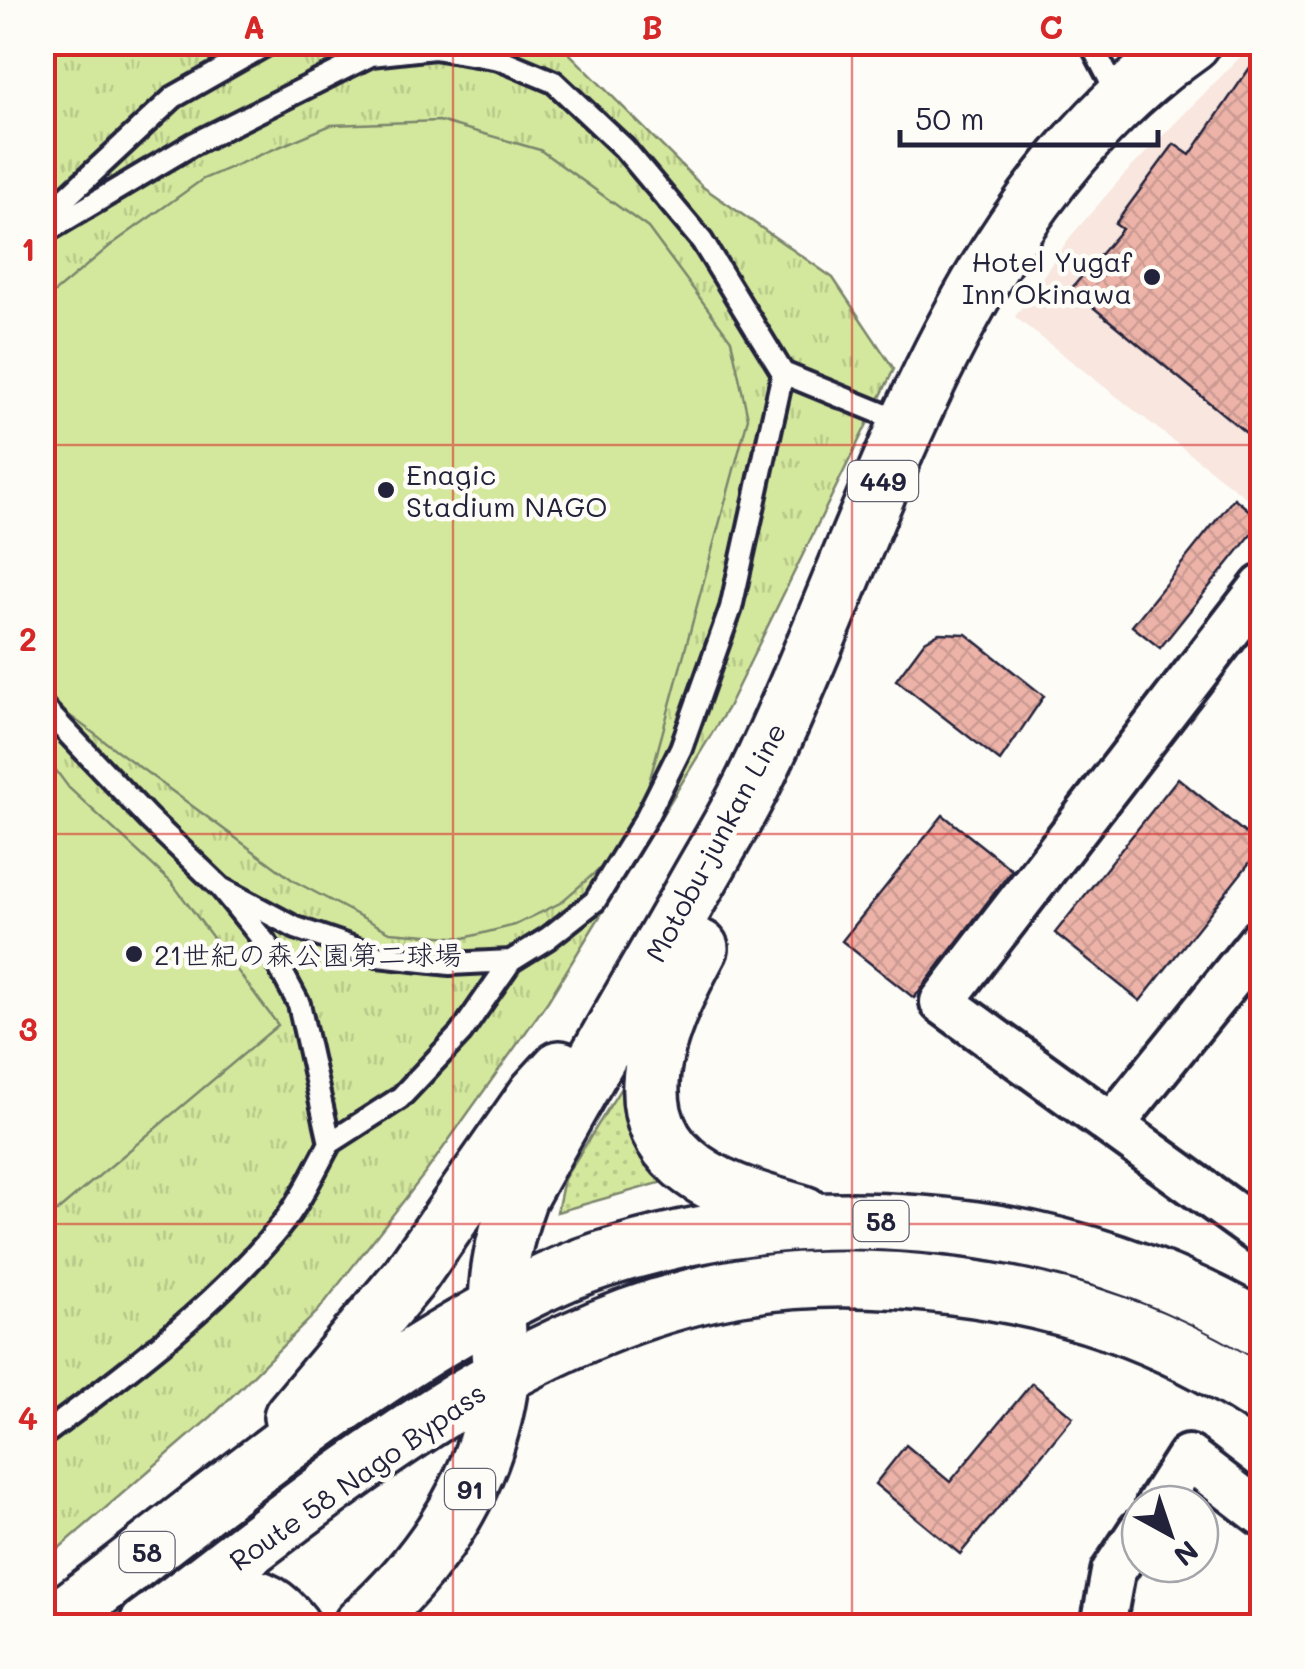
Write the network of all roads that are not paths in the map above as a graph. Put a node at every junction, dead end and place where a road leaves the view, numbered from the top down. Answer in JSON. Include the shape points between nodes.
{"nodes":[{"id":1,"x":271,"y":42,"type":"edge"},
{"id":2,"x":1090,"y":42,"type":"edge"},
{"id":3,"x":1192,"y":42,"type":"edge"},
{"id":4,"x":1122,"y":103,"type":"junction"},
{"id":5,"x":42,"y":220,"type":"edge"},
{"id":6,"x":42,"y":234,"type":"edge"},
{"id":7,"x":783,"y":373,"type":"junction"},
{"id":8,"x":907,"y":424,"type":"junction"},
{"id":9,"x":1262,"y":587,"type":"edge"},
{"id":10,"x":42,"y":706,"type":"edge"},
{"id":11,"x":753,"y":782,"type":"junction"},
{"id":12,"x":221,"y":888,"type":"junction"},
{"id":13,"x":1262,"y":938,"type":"edge"},
{"id":14,"x":511,"y":961,"type":"junction"},
{"id":15,"x":648,"y":971,"type":"junction"},
{"id":16,"x":1112,"y":1124,"type":"junction"},
{"id":17,"x":330,"y":1143,"type":"junction"},
{"id":18,"x":820,"y":1219,"type":"junction"},
{"id":19,"x":1262,"y":1234,"type":"edge"},
{"id":20,"x":495,"y":1308,"type":"junction"},
{"id":21,"x":1262,"y":1330,"type":"edge"},
{"id":22,"x":502,"y":1376,"type":"junction"},
{"id":23,"x":1262,"y":1397,"type":"edge"},
{"id":24,"x":42,"y":1436,"type":"edge"},
{"id":25,"x":244,"y":1478,"type":"junction"},
{"id":26,"x":1171,"y":1484,"type":"edge"},
{"id":27,"x":1262,"y":1514,"type":"edge"},
{"id":28,"x":1120,"y":1561,"type":"edge"},
{"id":29,"x":50,"y":1626,"type":"edge"},
{"id":30,"x":147,"y":1626,"type":"edge"},
{"id":31,"x":156,"y":1626,"type":"edge"},
{"id":32,"x":292,"y":1626,"type":"edge"},
{"id":33,"x":361,"y":1626,"type":"edge"},
{"id":34,"x":1103,"y":1626,"type":"edge"}],
"edges":[{"from":1,"to":5,"type":"lane","via":[[174,97]]},
{"from":2,"to":4,"type":"lane"},
{"from":3,"to":4,"type":"main road","name":"Motobu-junkan Line","number":"449"},
{"from":4,"to":8,"type":"main road","name":"Motobu-junkan Line","number":"449","via":[[1005,240]]},
{"from":6,"to":7,"type":"lane","via":[[193,144],[371,55],[434,48],[498,59],[554,82],[624,148],[702,241]]},
{"from":7,"to":8,"type":"lane"},
{"from":7,"to":14,"type":"lane","via":[[731,608],[681,748],[595,901]]},
{"from":8,"to":11,"type":"main road","name":"Motobu-junkan Line","number":"449"},
{"from":9,"to":16,"type":"street","via":[[942,1002]]},
{"from":10,"to":12,"type":"lane"},
{"from":11,"to":15,"type":"main road","name":"Motobu-junkan Line","number":"449"},
{"from":11,"to":18,"type":"main road","via":[[749,848],[659,1034],[652,1060],[655,1110],[670,1148],[698,1173]]},
{"from":12,"to":14,"type":"lane","via":[[296,928],[378,956],[450,964]]},
{"from":12,"to":17,"type":"lane","via":[[268,946],[300,1004]]},
{"from":13,"to":16,"type":"street"},
{"from":14,"to":17,"type":"lane","via":[[462,1033],[400,1098]]},
{"from":15,"to":20,"type":"main road","name":"Motobu-junkan Line","number":"449","via":[[520,1197],[502,1249]]},
{"from":15,"to":25,"type":"main road","via":[[537,1094],[408,1278]]},
{"from":16,"to":19,"type":"street"},
{"from":17,"to":24,"type":"lane","via":[[279,1228],[227,1283]]},
{"from":18,"to":20,"type":"main road","number":"58","via":[[689,1236],[598,1261]]},
{"from":18,"to":21,"type":"main road","number":"58","via":[[1016,1235],[1156,1276]]},
{"from":20,"to":22,"type":"main road","name":"Motobu-junkan Line","number":"449"},
{"from":20,"to":25,"type":"main road","number":"58","via":[[391,1370]]},
{"from":22,"to":23,"type":"main road","name":"Route 58 Nago Bypass","number":"58","via":[[619,1321],[736,1288],[894,1279],[1046,1302],[1118,1324],[1179,1348]]},
{"from":22,"to":30,"type":"main road","name":"Route 58 Nago Bypass","number":"58","via":[[444,1410]]},
{"from":22,"to":33,"type":"main road","name":"Motobu-junkan Line","number":"91","via":[[469,1492],[440,1540]]},
{"from":25,"to":29,"type":"main road","number":"58"},
{"from":26,"to":27,"type":"street","via":[[1188,1457]]},
{"from":28,"to":34,"type":"street"},
{"from":31,"to":32,"type":"main road","via":[[237,1596],[260,1597]]}]}
